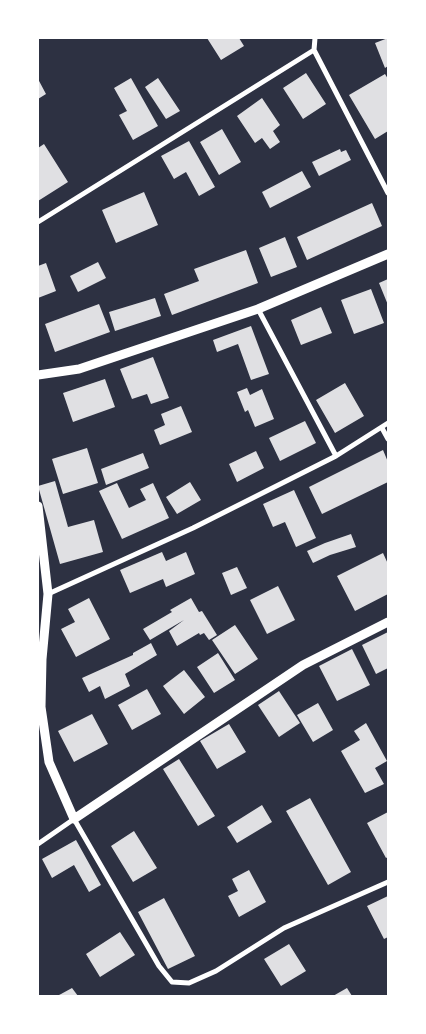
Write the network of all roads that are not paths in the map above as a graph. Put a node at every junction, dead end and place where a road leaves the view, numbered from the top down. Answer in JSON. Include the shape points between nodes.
{"nodes":[{"id":1,"x":315,"y":38,"type":"edge"},
{"id":2,"x":314,"y":50,"type":"junction"},
{"id":3,"x":388,"y":193,"type":"edge"},
{"id":4,"x":38,"y":222,"type":"edge"},
{"id":5,"x":388,"y":254,"type":"edge"},
{"id":6,"x":258,"y":309,"type":"junction"},
{"id":7,"x":38,"y":375,"type":"edge"},
{"id":8,"x":388,"y":424,"type":"edge"},
{"id":9,"x":382,"y":428,"type":"junction"},
{"id":10,"x":388,"y":439,"type":"edge"},
{"id":11,"x":336,"y":456,"type":"junction"},
{"id":12,"x":38,"y":506,"type":"edge"},
{"id":13,"x":48,"y":594,"type":"junction"},
{"id":14,"x":388,"y":622,"type":"edge"},
{"id":15,"x":74,"y":819,"type":"junction"},
{"id":16,"x":38,"y":844,"type":"edge"},
{"id":17,"x":388,"y":882,"type":"edge"}],
"edges":[{"from":1,"to":2,"type":"street"},
{"from":2,"to":3,"type":"street"},
{"from":2,"to":4,"type":"street"},
{"from":5,"to":6,"type":"street"},
{"from":6,"to":7,"type":"street","via":[[79,369]]},
{"from":6,"to":11,"type":"street"},
{"from":8,"to":9,"type":"street"},
{"from":9,"to":10,"type":"street"},
{"from":9,"to":11,"type":"street"},
{"from":11,"to":13,"type":"street","via":[[193,528]]},
{"from":12,"to":13,"type":"street"},
{"from":13,"to":15,"type":"street","via":[[41,707],[48,762]]},
{"from":14,"to":15,"type":"street","via":[[303,666]]},
{"from":15,"to":16,"type":"street"},
{"from":15,"to":17,"type":"street","via":[[159,966],[172,982],[189,983],[216,971],[284,928]]}]}
